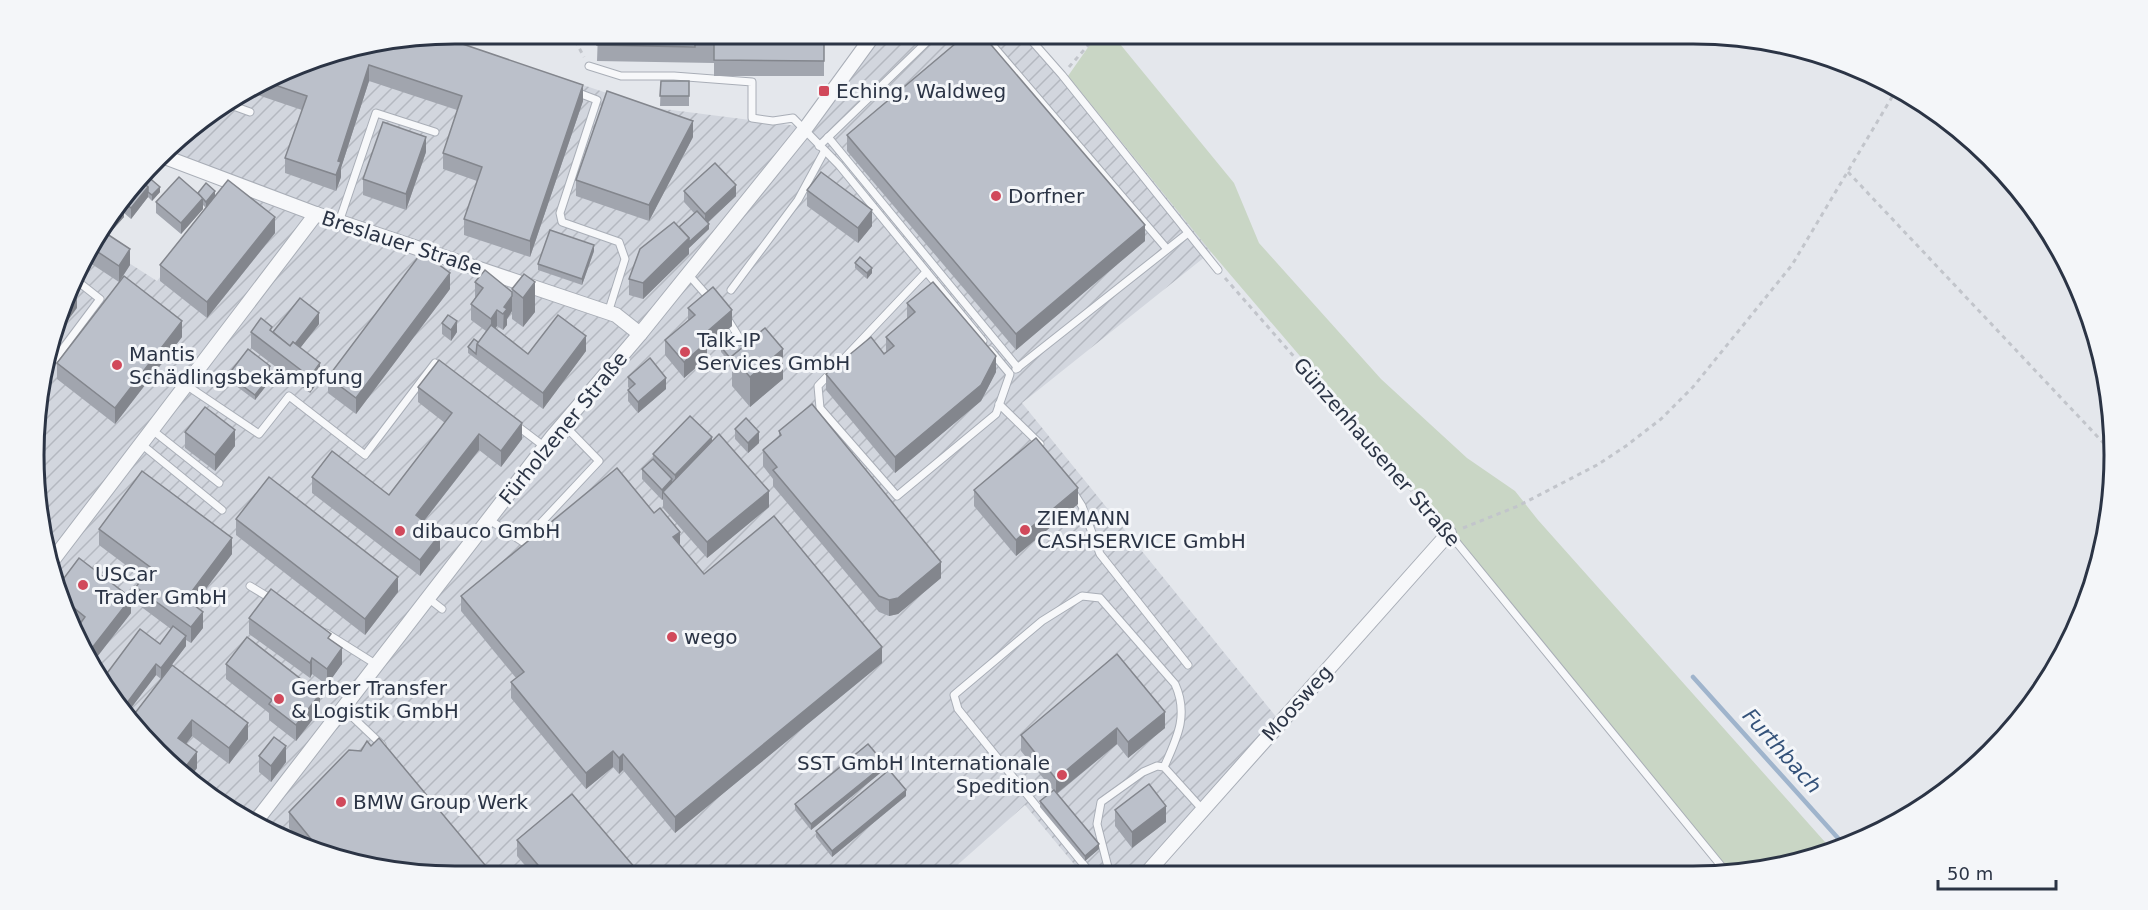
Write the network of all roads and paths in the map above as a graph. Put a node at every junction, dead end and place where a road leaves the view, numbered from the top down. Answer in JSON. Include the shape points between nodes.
{"nodes":[{"id":1,"x":577,"y":44,"type":"edge"},
{"id":2,"x":863,"y":44,"type":"edge"},
{"id":3,"x":925,"y":44,"type":"edge"},
{"id":4,"x":991,"y":44,"type":"edge"},
{"id":5,"x":1035,"y":44,"type":"edge"},
{"id":6,"x":1089,"y":44,"type":"edge"},
{"id":7,"x":589,"y":66,"type":"joint"},
{"id":8,"x":1062,"y":75,"type":"junction"},
{"id":9,"x":569,"y":90,"type":"edge"},
{"id":10,"x":1893,"y":96,"type":"edge"},
{"id":11,"x":236,"y":107,"type":"edge"},
{"id":12,"x":250,"y":112,"type":"dead end"},
{"id":13,"x":805,"y":129,"type":"junction"},
{"id":14,"x":435,"y":132,"type":"dead end"},
{"id":15,"x":828,"y":137,"type":"junction"},
{"id":16,"x":821,"y":149,"type":"junction"},
{"id":17,"x":170,"y":159,"type":"edge"},
{"id":18,"x":1848,"y":171,"type":"junction"},
{"id":19,"x":316,"y":214,"type":"junction"},
{"id":20,"x":339,"y":222,"type":"junction"},
{"id":21,"x":1188,"y":233,"type":"junction"},
{"id":22,"x":1167,"y":249,"type":"junction"},
{"id":23,"x":1218,"y":270,"type":"joint"},
{"id":24,"x":926,"y":272,"type":"junction"},
{"id":25,"x":688,"y":274,"type":"junction"},
{"id":26,"x":81,"y":284,"type":"edge"},
{"id":27,"x":730,"y":290,"type":"dead end"},
{"id":28,"x":608,"y":313,"type":"junction"},
{"id":29,"x":640,"y":334,"type":"junction"},
{"id":30,"x":55,"y":359,"type":"edge"},
{"id":31,"x":751,"y":360,"type":"edge"},
{"id":32,"x":1018,"y":368,"type":"junction"},
{"id":33,"x":1010,"y":374,"type":"junction"},
{"id":34,"x":454,"y":377,"type":"edge"},
{"id":35,"x":186,"y":384,"type":"junction"},
{"id":36,"x":999,"y":404,"type":"junction"},
{"id":37,"x":508,"y":419,"type":"edge"},
{"id":38,"x":563,"y":424,"type":"junction"},
{"id":39,"x":151,"y":429,"type":"junction"},
{"id":40,"x":140,"y":443,"type":"junction"},
{"id":41,"x":2104,"y":443,"type":"edge"},
{"id":42,"x":545,"y":447,"type":"junction"},
{"id":43,"x":1048,"y":452,"type":"edge"},
{"id":44,"x":219,"y":483,"type":"dead end"},
{"id":45,"x":1072,"y":491,"type":"edge"},
{"id":46,"x":222,"y":510,"type":"dead end"},
{"id":47,"x":488,"y":519,"type":"junction"},
{"id":48,"x":1449,"y":533,"type":"junction"},
{"id":49,"x":56,"y":555,"type":"edge"},
{"id":50,"x":250,"y":586,"type":"dead end"},
{"id":51,"x":428,"y":598,"type":"junction"},
{"id":52,"x":279,"y":604,"type":"edge"},
{"id":53,"x":442,"y":609,"type":"dead end"},
{"id":54,"x":318,"y":628,"type":"edge"},
{"id":55,"x":377,"y":665,"type":"junction"},
{"id":56,"x":1188,"y":665,"type":"dead end"},
{"id":57,"x":343,"y":708,"type":"junction"},
{"id":58,"x":388,"y":751,"type":"edge"},
{"id":59,"x":1164,"y":767,"type":"junction"},
{"id":60,"x":1202,"y":809,"type":"junction"},
{"id":61,"x":259,"y":817,"type":"edge"},
{"id":62,"x":1085,"y":866,"type":"edge"},
{"id":63,"x":1108,"y":866,"type":"edge"},
{"id":64,"x":1153,"y":866,"type":"edge"},
{"id":65,"x":1721,"y":866,"type":"edge"}],
"edges":[{"from":1,"to":7,"type":"path"},
{"from":2,"to":13,"type":"street","name":"Fürholzener Straße"},
{"from":3,"to":15,"type":"lane"},
{"from":4,"to":22,"type":"lane"},
{"from":5,"to":8,"type":"lane"},
{"from":6,"to":8,"type":"path"},
{"from":7,"to":13,"type":"lane","via":[[621,76],[674,75],[752,82],[752,118],[793,118]]},
{"from":8,"to":21,"type":"lane"},
{"from":9,"to":28,"type":"lane","via":[[597,100],[560,213],[562,222],[619,242],[625,259]]},
{"from":10,"to":18,"type":"path"},
{"from":11,"to":12,"type":"lane"},
{"from":13,"to":16,"type":"lane"},
{"from":13,"to":25,"type":"street","name":"Fürholzener Straße"},
{"from":14,"to":20,"type":"lane","via":[[376,113]]},
{"from":15,"to":16,"type":"lane"},
{"from":15,"to":32,"type":"lane"},
{"from":16,"to":24,"type":"lane","via":[[839,165]]},
{"from":16,"to":27,"type":"lane","via":[[798,200]]},
{"from":17,"to":19,"type":"street","name":"Breslauer Straße"},
{"from":18,"to":41,"type":"path"},
{"from":18,"to":48,"type":"path","via":[[1792,265],[1693,387],[1661,419],[1626,447],[1566,482]]},
{"from":19,"to":20,"type":"street","name":"Breslauer Straße"},
{"from":19,"to":35,"type":"street"},
{"from":20,"to":28,"type":"street","name":"Breslauer Straße"},
{"from":21,"to":22,"type":"lane"},
{"from":21,"to":23,"type":"lane"},
{"from":22,"to":32,"type":"lane"},
{"from":23,"to":48,"type":"path","name":"Günzenhausener Straße"},
{"from":24,"to":33,"type":"lane"},
{"from":24,"to":36,"type":"lane","via":[[818,386],[820,408],[897,496],[996,414]]},
{"from":25,"to":29,"type":"street","name":"Fürholzener Straße"},
{"from":25,"to":31,"type":"lane","via":[[735,327]]},
{"from":26,"to":30,"type":"lane","via":[[100,299]]},
{"from":28,"to":29,"type":"street","name":"Breslauer Straße"},
{"from":29,"to":38,"type":"street","name":"Fürholzener Straße"},
{"from":32,"to":33,"type":"lane"},
{"from":33,"to":36,"type":"lane"},
{"from":34,"to":35,"type":"lane","via":[[435,363],[365,455],[289,396],[259,434]]},
{"from":35,"to":39,"type":"street"},
{"from":36,"to":43,"type":"lane"},
{"from":37,"to":42,"type":"lane"},
{"from":38,"to":42,"type":"street","name":"Fürholzener Straße"},
{"from":38,"to":47,"type":"lane","via":[[599,461],[523,542]]},
{"from":39,"to":40,"type":"street"},
{"from":39,"to":44,"type":"lane"},
{"from":40,"to":46,"type":"lane"},
{"from":40,"to":49,"type":"street"},
{"from":42,"to":47,"type":"street","name":"Fürholzener Straße"},
{"from":45,"to":56,"type":"lane","via":[[1082,506],[1100,554]]},
{"from":47,"to":51,"type":"street","name":"Fürholzener Straße"},
{"from":48,"to":60,"type":"street","name":"Moosweg"},
{"from":48,"to":65,"type":"lane","name":"Günzenhausener Straße"},
{"from":50,"to":52,"type":"lane"},
{"from":51,"to":53,"type":"lane"},
{"from":51,"to":55,"type":"street","name":"Fürholzener Straße"},
{"from":54,"to":55,"type":"lane"},
{"from":55,"to":57,"type":"street","name":"Fürholzener Straße"},
{"from":57,"to":58,"type":"lane"},
{"from":57,"to":61,"type":"street","name":"Fürholzener Straße"},
{"from":59,"to":60,"type":"lane"},
{"from":59,"to":62,"type":"lane","via":[[1180,732],[1181,698],[1175,684],[1100,598],[1082,596],[1042,621],[954,695],[958,709]]},
{"from":59,"to":63,"type":"lane","via":[[1143,771],[1101,802],[1097,824]]},
{"from":60,"to":64,"type":"street","name":"Moosweg"}]}
